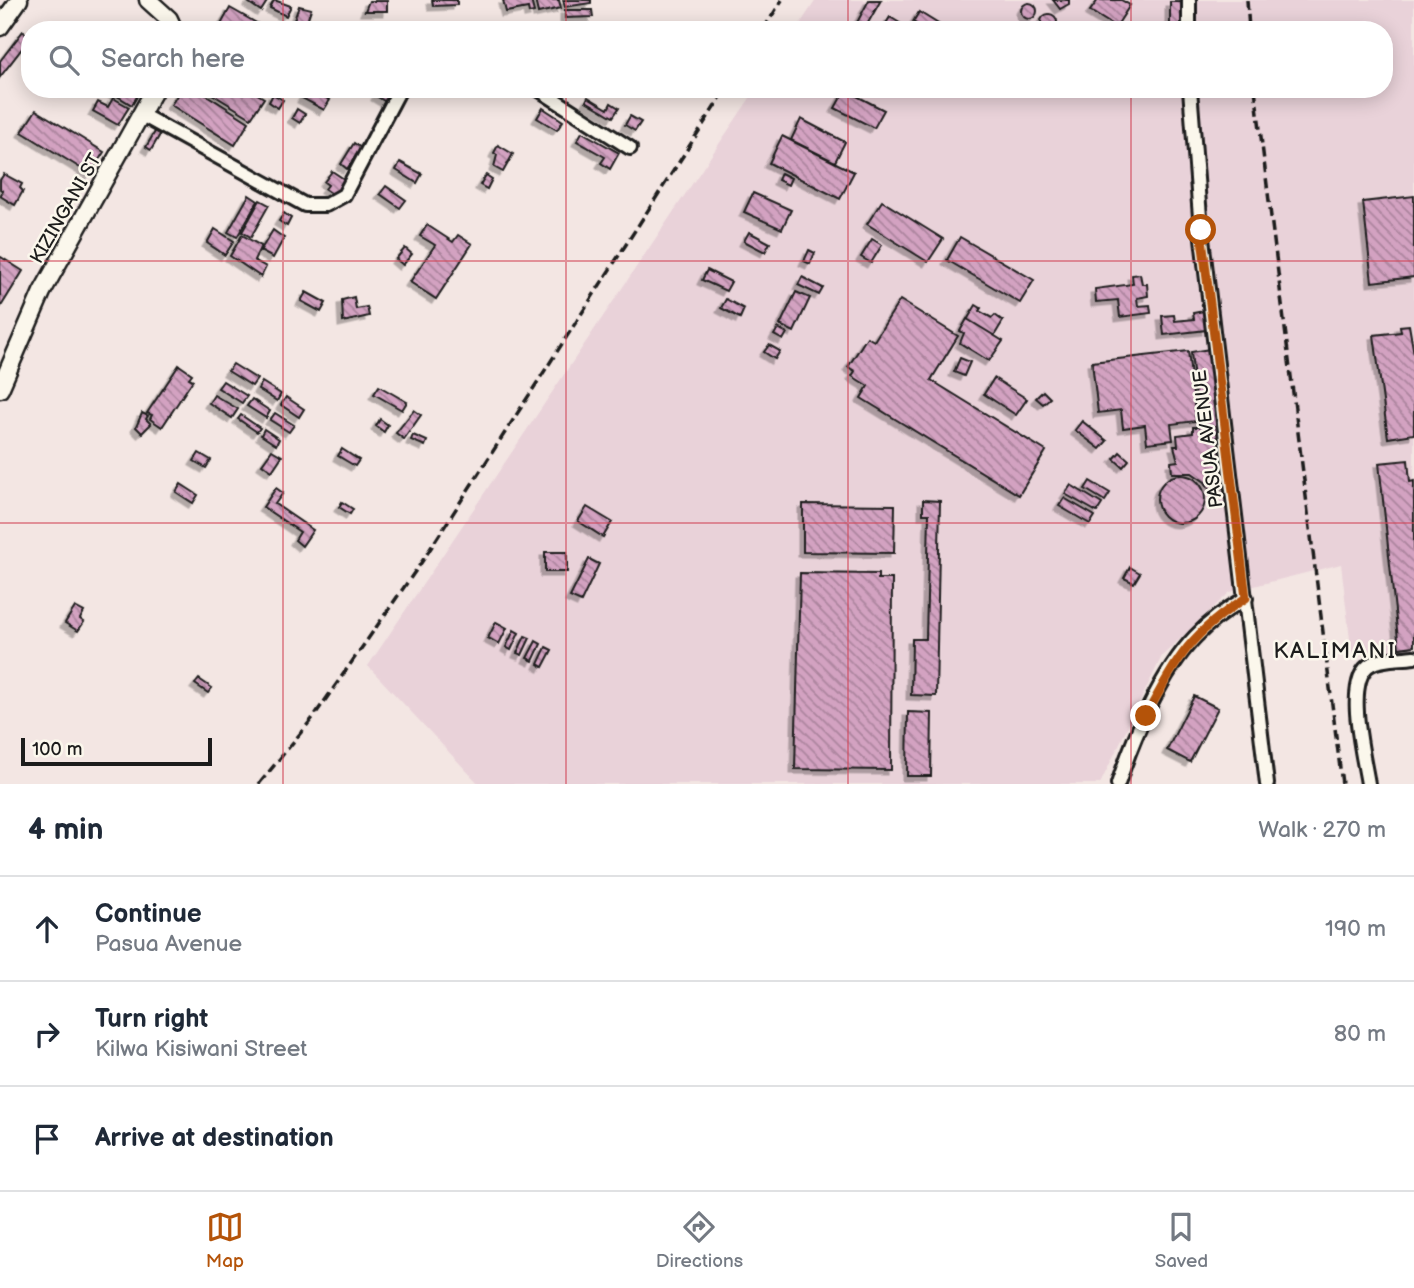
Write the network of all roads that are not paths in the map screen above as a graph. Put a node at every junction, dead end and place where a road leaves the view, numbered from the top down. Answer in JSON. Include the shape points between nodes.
{"nodes":[{"id":1,"x":19,"y":0,"type":"edge"},
{"id":2,"x":148,"y":0,"type":"edge"},
{"id":3,"x":1189,"y":0,"type":"edge"},
{"id":4,"x":170,"y":21,"type":"edge"},
{"id":5,"x":1189,"y":21,"type":"edge"},
{"id":6,"x":0,"y":27,"type":"edge"},
{"id":7,"x":150,"y":98,"type":"edge"},
{"id":8,"x":395,"y":98,"type":"edge"},
{"id":9,"x":552,"y":98,"type":"edge"},
{"id":10,"x":1191,"y":98,"type":"edge"},
{"id":11,"x":142,"y":115,"type":"junction"},
{"id":12,"x":631,"y":148,"type":"dead end"},
{"id":13,"x":0,"y":389,"type":"edge"},
{"id":14,"x":1246,"y":598,"type":"junction"},
{"id":15,"x":1414,"y":657,"type":"edge"},
{"id":16,"x":1118,"y":784,"type":"edge"},
{"id":17,"x":1267,"y":784,"type":"edge"},
{"id":18,"x":1368,"y":784,"type":"edge"}],
"edges":[{"from":1,"to":6,"type":"street"},
{"from":2,"to":4,"type":"street"},
{"from":3,"to":5,"type":"street"},
{"from":7,"to":11,"type":"street","name":"KIZINGANI ST"},
{"from":8,"to":11,"type":"street","via":[[344,195],[326,205],[305,205]]},
{"from":9,"to":12,"type":"street"},
{"from":10,"to":14,"type":"street","name":"PASUA AVENUE","via":[[1201,230]]},
{"from":11,"to":13,"type":"street","name":"KIZINGANI ST","via":[[42,292]]},
{"from":14,"to":16,"type":"street","via":[[1215,617],[1193,639],[1146,716]]},
{"from":14,"to":17,"type":"street","name":"PASUA AVENUE"},
{"from":15,"to":18,"type":"street","via":[[1371,664],[1358,676],[1355,696]]}]}
